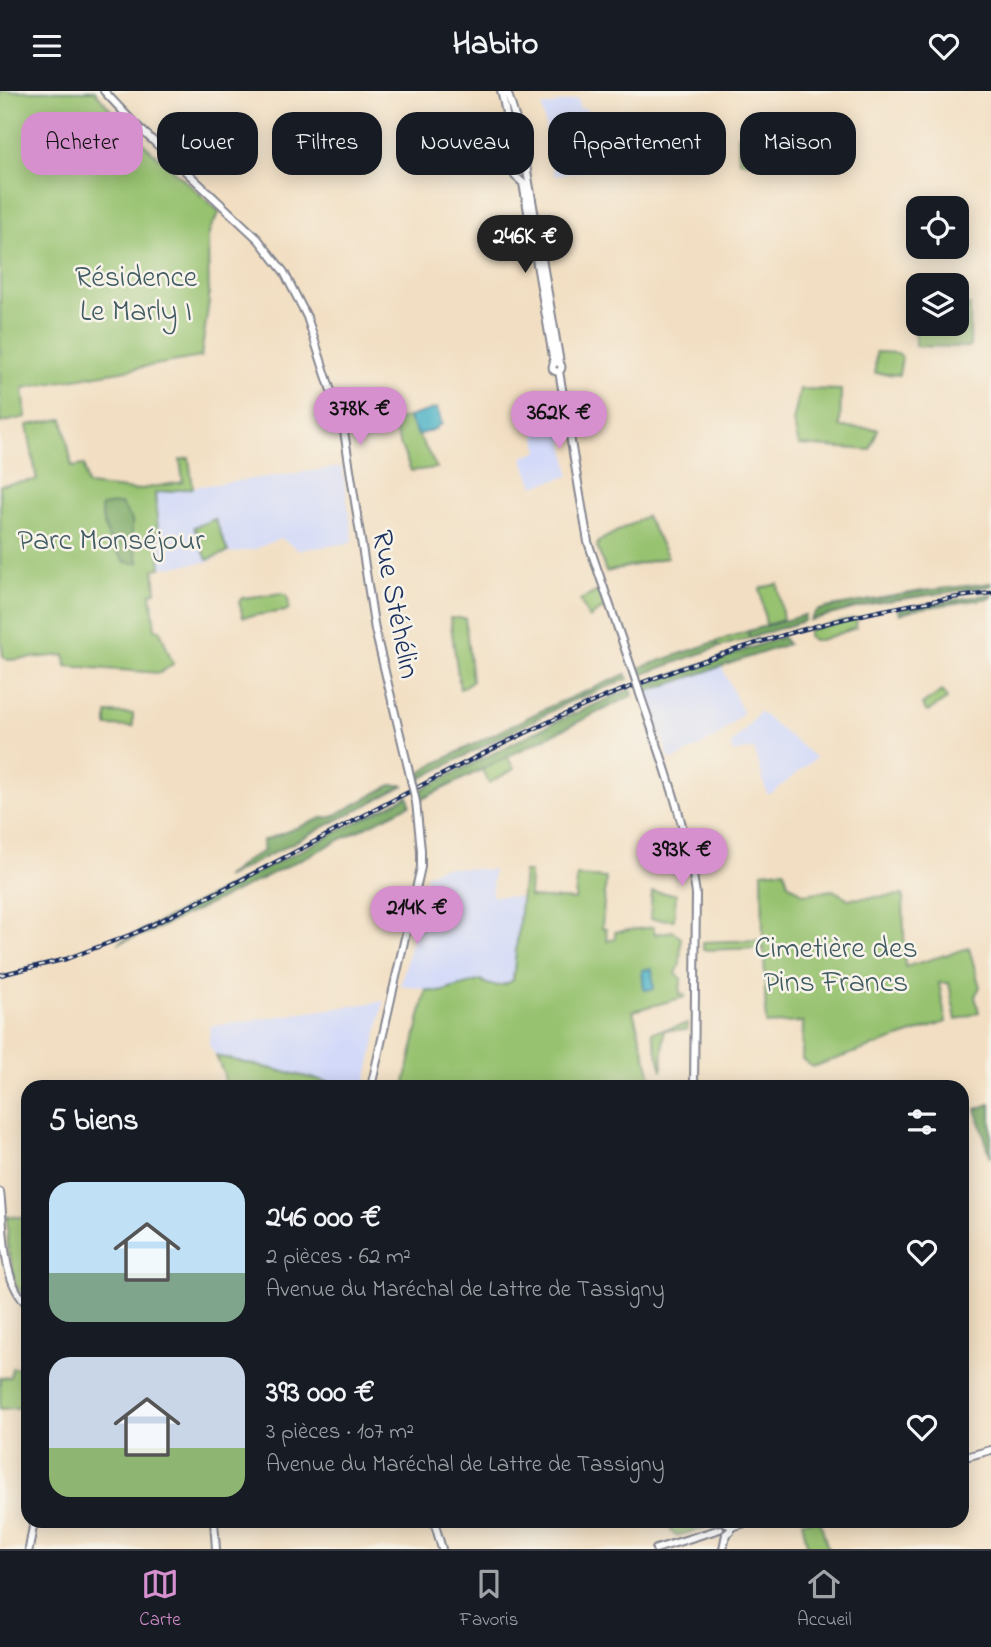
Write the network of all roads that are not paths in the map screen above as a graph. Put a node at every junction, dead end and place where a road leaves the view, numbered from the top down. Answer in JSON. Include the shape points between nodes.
{"nodes":[{"id":1,"x":104,"y":91,"type":"edge"},
{"id":2,"x":501,"y":91,"type":"edge"},
{"id":3,"x":507,"y":91,"type":"edge"},
{"id":4,"x":526,"y":183,"type":"junction"},
{"id":5,"x":373,"y":1080,"type":"edge"},
{"id":6,"x":694,"y":1080,"type":"edge"},
{"id":7,"x":0,"y":1192,"type":"edge"},
{"id":8,"x":21,"y":1296,"type":"edge"},
{"id":9,"x":991,"y":1450,"type":"edge"},
{"id":10,"x":969,"y":1456,"type":"edge"},
{"id":11,"x":33,"y":1528,"type":"edge"},
{"id":12,"x":214,"y":1528,"type":"edge"},
{"id":13,"x":436,"y":1528,"type":"edge"},
{"id":14,"x":722,"y":1528,"type":"edge"},
{"id":15,"x":725,"y":1528,"type":"edge"},
{"id":16,"x":29,"y":1549,"type":"edge"},
{"id":17,"x":216,"y":1549,"type":"edge"},
{"id":18,"x":442,"y":1549,"type":"edge"},
{"id":19,"x":656,"y":1549,"type":"edge"},
{"id":20,"x":723,"y":1549,"type":"edge"}],
"edges":[{"from":1,"to":5,"type":"street","name":"Rue Stéhélin","bridge":true,"via":[[273,256],[316,340],[344,431],[375,630],[411,780],[421,850],[421,867]]},
{"from":2,"to":4,"type":"street","via":[[515,176]]},
{"from":3,"to":4,"type":"street","via":[[520,132]]},
{"from":4,"to":6,"type":"street","bridge":true,"via":[[588,541],[668,779],[692,866]]},
{"from":7,"to":8,"type":"street","via":[[9,1281]]},
{"from":9,"to":10,"type":"street"},
{"from":11,"to":16,"type":"street"},
{"from":12,"to":17,"type":"street"},
{"from":13,"to":18,"type":"street"},
{"from":14,"to":19,"type":"street"},
{"from":15,"to":20,"type":"street"}]}
